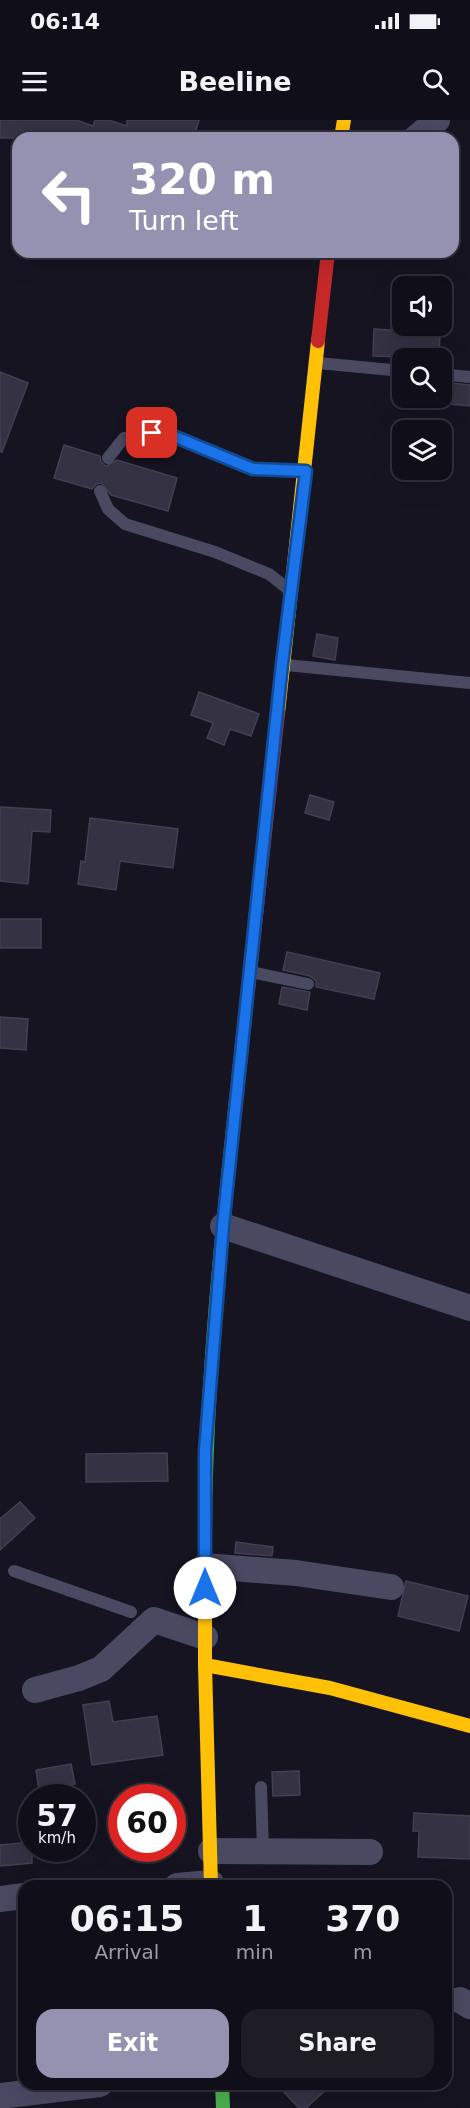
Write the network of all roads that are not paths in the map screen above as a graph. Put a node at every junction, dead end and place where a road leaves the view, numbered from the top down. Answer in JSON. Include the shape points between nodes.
{"nodes":[{"id":1,"x":437,"y":120,"type":"edge"},
{"id":2,"x":423,"y":132,"type":"edge"},
{"id":3,"x":327,"y":258,"type":"edge"},
{"id":4,"x":317,"y":362,"type":"junction"},
{"id":5,"x":392,"y":370,"type":"edge"},
{"id":6,"x":452,"y":375,"type":"edge"},
{"id":7,"x":470,"y":377,"type":"edge"},
{"id":8,"x":108,"y":458,"type":"dead end"},
{"id":9,"x":306,"y":471,"type":"junction"},
{"id":10,"x":100,"y":491,"type":"dead end"},
{"id":11,"x":291,"y":592,"type":"junction"},
{"id":12,"x":282,"y":664,"type":"junction"},
{"id":13,"x":470,"y":684,"type":"edge"},
{"id":14,"x":250,"y":972,"type":"junction"},
{"id":15,"x":308,"y":984,"type":"dead end"},
{"id":16,"x":223,"y":1226,"type":"junction"},
{"id":17,"x":470,"y":1308,"type":"edge"},
{"id":18,"x":206,"y":1566,"type":"junction"},
{"id":19,"x":14,"y":1571,"type":"dead end"},
{"id":20,"x":391,"y":1587,"type":"dead end"},
{"id":21,"x":141,"y":1616,"type":"junction"},
{"id":22,"x":205,"y":1637,"type":"junction"},
{"id":23,"x":205,"y":1665,"type":"junction"},
{"id":24,"x":35,"y":1690,"type":"dead end"},
{"id":25,"x":470,"y":1725,"type":"edge"},
{"id":26,"x":261,"y":1787,"type":"dead end"},
{"id":27,"x":211,"y":1851,"type":"junction"},
{"id":28,"x":263,"y":1851,"type":"junction"},
{"id":29,"x":370,"y":1852,"type":"dead end"},
{"id":30,"x":211,"y":1880,"type":"edge"},
{"id":31,"x":18,"y":1897,"type":"edge"},
{"id":32,"x":0,"y":1899,"type":"edge"},
{"id":33,"x":50,"y":2090,"type":"edge"},
{"id":34,"x":222,"y":2090,"type":"edge"},
{"id":35,"x":0,"y":2096,"type":"edge"},
{"id":36,"x":223,"y":2108,"type":"edge"}],
"edges":[{"from":1,"to":2,"type":"street"},
{"from":3,"to":4,"type":"main road"},
{"from":4,"to":5,"type":"lane"},
{"from":4,"to":9,"type":"main road"},
{"from":6,"to":7,"type":"lane"},
{"from":8,"to":9,"type":"lane","via":[[124,438],[166,433],[253,469]]},
{"from":9,"to":11,"type":"main road"},
{"from":10,"to":11,"type":"lane","via":[[108,509],[125,524],[269,574]]},
{"from":11,"to":12,"type":"main road"},
{"from":12,"to":13,"type":"lane"},
{"from":12,"to":14,"type":"main road"},
{"from":14,"to":15,"type":"lane"},
{"from":14,"to":16,"type":"main road"},
{"from":16,"to":17,"type":"street"},
{"from":16,"to":18,"type":"main road","via":[[205,1451]]},
{"from":18,"to":20,"type":"street","via":[[296,1573]]},
{"from":18,"to":22,"type":"main road"},
{"from":19,"to":21,"type":"lane"},
{"from":21,"to":22,"type":"street"},
{"from":21,"to":24,"type":"street","via":[[101,1669]]},
{"from":22,"to":23,"type":"main road"},
{"from":23,"to":25,"type":"main road","via":[[330,1688]]},
{"from":23,"to":27,"type":"main road"},
{"from":26,"to":28,"type":"lane"},
{"from":27,"to":28,"type":"street"},
{"from":27,"to":30,"type":"main road"},
{"from":28,"to":29,"type":"street"},
{"from":31,"to":32,"type":"street"},
{"from":33,"to":35,"type":"street"},
{"from":34,"to":36,"type":"main road"}]}
